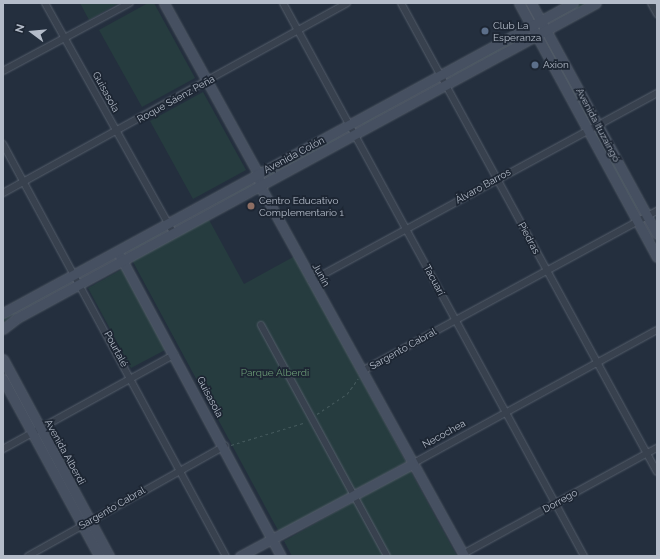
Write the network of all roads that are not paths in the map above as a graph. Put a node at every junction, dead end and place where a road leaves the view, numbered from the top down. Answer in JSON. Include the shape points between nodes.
{"nodes":[{"id":1,"x":45,"y":3,"type":"edge"},
{"id":2,"x":130,"y":3,"type":"edge"},
{"id":3,"x":164,"y":3,"type":"edge"},
{"id":4,"x":283,"y":3,"type":"edge"},
{"id":5,"x":347,"y":3,"type":"edge"},
{"id":6,"x":401,"y":3,"type":"edge"},
{"id":7,"x":519,"y":3,"type":"edge"},
{"id":8,"x":531,"y":3,"type":"edge"},
{"id":9,"x":573,"y":3,"type":"edge"},
{"id":10,"x":596,"y":3,"type":"edge"},
{"id":11,"x":651,"y":3,"type":"edge"},
{"id":12,"x":657,"y":14,"type":"edge"},
{"id":13,"x":540,"y":21,"type":"junction"},
{"id":14,"x":532,"y":26,"type":"junction"},
{"id":15,"x":545,"y":30,"type":"junction"},
{"id":16,"x":298,"y":31,"type":"junction"},
{"id":17,"x":536,"y":34,"type":"junction"},
{"id":18,"x":64,"y":38,"type":"junction"},
{"id":19,"x":3,"y":71,"type":"edge"},
{"id":20,"x":440,"y":76,"type":"junction"},
{"id":21,"x":208,"y":81,"type":"junction"},
{"id":22,"x":444,"y":85,"type":"junction"},
{"id":23,"x":657,"y":93,"type":"edge"},
{"id":24,"x":350,"y":124,"type":"junction"},
{"id":25,"x":597,"y":125,"type":"junction"},
{"id":26,"x":588,"y":129,"type":"junction"},
{"id":27,"x":116,"y":132,"type":"junction"},
{"id":28,"x":356,"y":135,"type":"junction"},
{"id":29,"x":3,"y":144,"type":"edge"},
{"id":30,"x":258,"y":173,"type":"junction"},
{"id":31,"x":496,"y":178,"type":"junction"},
{"id":32,"x":24,"y":181,"type":"junction"},
{"id":33,"x":260,"y":186,"type":"junction"},
{"id":34,"x":3,"y":193,"type":"edge"},
{"id":35,"x":657,"y":211,"type":"edge"},
{"id":36,"x":647,"y":216,"type":"junction"},
{"id":37,"x":636,"y":221,"type":"junction"},
{"id":38,"x":167,"y":223,"type":"junction"},
{"id":39,"x":407,"y":229,"type":"junction"},
{"id":40,"x":173,"y":232,"type":"junction"},
{"id":41,"x":657,"y":234,"type":"edge"},
{"id":42,"x":117,"y":249,"type":"junction"},
{"id":43,"x":657,"y":257,"type":"edge"},
{"id":44,"x":123,"y":260,"type":"junction"},
{"id":45,"x":547,"y":271,"type":"junction"},
{"id":46,"x":74,"y":273,"type":"junction"},
{"id":47,"x":311,"y":281,"type":"junction"},
{"id":48,"x":80,"y":283,"type":"junction"},
{"id":49,"x":3,"y":313,"type":"edge"},
{"id":50,"x":455,"y":320,"type":"junction"},
{"id":51,"x":261,"y":325,"type":"dead end"},
{"id":52,"x":3,"y":329,"type":"edge"},
{"id":53,"x":657,"y":330,"type":"edge"},
{"id":54,"x":175,"y":354,"type":"junction"},
{"id":55,"x":3,"y":359,"type":"edge"},
{"id":56,"x":597,"y":363,"type":"junction"},
{"id":57,"x":362,"y":371,"type":"junction"},
{"id":58,"x":131,"y":378,"type":"junction"},
{"id":59,"x":3,"y":379,"type":"edge"},
{"id":60,"x":507,"y":411,"type":"junction"},
{"id":61,"x":36,"y":431,"type":"junction"},
{"id":62,"x":225,"y":446,"type":"junction"},
{"id":63,"x":657,"y":448,"type":"edge"},
{"id":64,"x":3,"y":449,"type":"edge"},
{"id":65,"x":646,"y":453,"type":"junction"},
{"id":66,"x":412,"y":464,"type":"junction"},
{"id":67,"x":181,"y":470,"type":"junction"},
{"id":68,"x":657,"y":472,"type":"edge"},
{"id":69,"x":354,"y":496,"type":"junction"},
{"id":70,"x":555,"y":504,"type":"junction"},
{"id":71,"x":90,"y":520,"type":"junction"},
{"id":72,"x":82,"y":525,"type":"junction"},
{"id":73,"x":272,"y":539,"type":"junction"},
{"id":74,"x":463,"y":555,"type":"edge"},
{"id":75,"x":28,"y":556,"type":"edge"},
{"id":76,"x":99,"y":556,"type":"edge"},
{"id":77,"x":109,"y":556,"type":"edge"},
{"id":78,"x":226,"y":556,"type":"edge"},
{"id":79,"x":240,"y":556,"type":"edge"},
{"id":80,"x":281,"y":556,"type":"edge"},
{"id":81,"x":386,"y":556,"type":"edge"},
{"id":82,"x":584,"y":556,"type":"edge"}],
"edges":[{"from":1,"to":18,"type":"street","name":"Guisasola"},
{"from":2,"to":18,"type":"street"},
{"from":3,"to":21,"type":"main road","name":"Junín"},
{"from":4,"to":16,"type":"street","name":"Tacuarí"},
{"from":5,"to":16,"type":"street","name":"Roque Sáenz Peña"},
{"from":6,"to":20,"type":"street","name":"Piedras"},
{"from":7,"to":14,"type":"main road","name":"Avenida Ituzaingó"},
{"from":8,"to":13,"type":"main road","name":"Avenida Ituzaingó"},
{"from":9,"to":13,"type":"main road","name":"Avenida Colón"},
{"from":10,"to":15,"type":"main road","name":"Avenida Colón"},
{"from":11,"to":12,"type":"street"},
{"from":13,"to":14,"type":"main road","name":"Avenida Colón"},
{"from":13,"to":15,"type":"main road","name":"Avenida Ituzaingó"},
{"from":14,"to":17,"type":"main road","name":"Avenida Ituzaingó"},
{"from":14,"to":20,"type":"main road","name":"Avenida Colón"},
{"from":15,"to":17,"type":"main road","name":"Avenida Colón"},
{"from":15,"to":25,"type":"main road","name":"Avenida Ituzaingó"},
{"from":16,"to":21,"type":"street","name":"Roque Sáenz Peña"},
{"from":16,"to":24,"type":"street","name":"Tacuarí"},
{"from":17,"to":22,"type":"main road","name":"Avenida Colón"},
{"from":17,"to":26,"type":"main road","name":"Avenida Ituzaingó"},
{"from":18,"to":19,"type":"street"},
{"from":18,"to":27,"type":"street","name":"Guisasola"},
{"from":20,"to":22,"type":"street","name":"Piedras"},
{"from":20,"to":24,"type":"main road","name":"Avenida Colón"},
{"from":21,"to":27,"type":"street","name":"Roque Sáenz Peña"},
{"from":21,"to":30,"type":"main road","name":"Junín"},
{"from":22,"to":28,"type":"main road","name":"Avenida Colón"},
{"from":22,"to":31,"type":"street","name":"Piedras"},
{"from":23,"to":25,"type":"street","name":"Álvaro Barros"},
{"from":24,"to":28,"type":"street","name":"Tacuarí"},
{"from":24,"to":30,"type":"main road","name":"Avenida Colón"},
{"from":25,"to":26,"type":"street","name":"Álvaro Barros"},
{"from":25,"to":36,"type":"main road","name":"Avenida Ituzaingó"},
{"from":26,"to":31,"type":"street","name":"Álvaro Barros"},
{"from":26,"to":37,"type":"main road","name":"Avenida Ituzaingó"},
{"from":27,"to":32,"type":"street","name":"Roque Sáenz Peña"},
{"from":27,"to":38,"type":"street","name":"Guisasola"},
{"from":28,"to":33,"type":"main road","name":"Avenida Colón"},
{"from":28,"to":39,"type":"street","name":"Tacuarí"},
{"from":29,"to":32,"type":"street","name":"Pourtalé"},
{"from":30,"to":33,"type":"main road","name":"Junín"},
{"from":30,"to":38,"type":"main road","name":"Avenida Colón"},
{"from":31,"to":39,"type":"street","name":"Álvaro Barros"},
{"from":31,"to":45,"type":"street","name":"Piedras"},
{"from":32,"to":34,"type":"street","name":"Roque Sáenz Peña"},
{"from":32,"to":46,"type":"street","name":"Pourtalé"},
{"from":33,"to":40,"type":"main road","name":"Avenida Colón"},
{"from":33,"to":47,"type":"main road","name":"Junín"},
{"from":35,"to":36,"type":"street","name":"Sargento Cabral"},
{"from":36,"to":37,"type":"street","name":"Sargento Cabral"},
{"from":36,"to":41,"type":"main road","name":"Avenida Ituzaingó"},
{"from":37,"to":43,"type":"main road","name":"Avenida Ituzaingó"},
{"from":37,"to":45,"type":"street","name":"Sargento Cabral"},
{"from":38,"to":40,"type":"street","name":"Guisasola"},
{"from":38,"to":42,"type":"main road","name":"Avenida Colón"},
{"from":39,"to":47,"type":"street","name":"Álvaro Barros"},
{"from":39,"to":50,"type":"street","name":"Tacuarí"},
{"from":40,"to":44,"type":"main road","name":"Avenida Colón"},
{"from":42,"to":44,"type":"main road","name":"Guisasola"},
{"from":42,"to":46,"type":"main road","name":"Avenida Colón"},
{"from":44,"to":48,"type":"main road","name":"Avenida Colón"},
{"from":44,"to":54,"type":"main road","name":"Guisasola"},
{"from":45,"to":50,"type":"street","name":"Sargento Cabral"},
{"from":45,"to":56,"type":"street","name":"Piedras"},
{"from":46,"to":48,"type":"street","name":"Pourtalé"},
{"from":46,"to":49,"type":"main road","name":"Avenida Colón"},
{"from":47,"to":57,"type":"main road","name":"Junín"},
{"from":48,"to":52,"type":"main road","name":"Avenida Colón","via":[[17,318]]},
{"from":48,"to":58,"type":"street","name":"Pourtalé"},
{"from":50,"to":57,"type":"street","name":"Sargento Cabral"},
{"from":50,"to":60,"type":"street","name":"Tacuarí"},
{"from":51,"to":69,"type":"street"},
{"from":53,"to":56,"type":"street","name":"Necochea"},
{"from":54,"to":58,"type":"street"},
{"from":54,"to":62,"type":"main road","name":"Guisasola"},
{"from":55,"to":61,"type":"main road","name":"Avenida Alberdi"},
{"from":56,"to":60,"type":"street","name":"Necochea"},
{"from":56,"to":65,"type":"street","name":"Piedras"},
{"from":57,"to":66,"type":"main road","name":"Junín"},
{"from":58,"to":61,"type":"street"},
{"from":58,"to":67,"type":"street","name":"Pourtalé"},
{"from":59,"to":61,"type":"main road","name":"Avenida Alberdi"},
{"from":60,"to":66,"type":"street","name":"Necochea"},
{"from":60,"to":70,"type":"street","name":"Tacuarí"},
{"from":61,"to":64,"type":"street"},
{"from":61,"to":71,"type":"main road","name":"Avenida Alberdi"},
{"from":61,"to":72,"type":"main road","name":"Avenida Alberdi"},
{"from":62,"to":67,"type":"street","name":"Sargento Cabral"},
{"from":62,"to":73,"type":"main road","name":"Guisasola"},
{"from":63,"to":65,"type":"street","name":"Dorrego"},
{"from":65,"to":68,"type":"street","name":"Piedras"},
{"from":65,"to":70,"type":"street","name":"Dorrego"},
{"from":66,"to":69,"type":"main road","name":"Necochea"},
{"from":66,"to":74,"type":"main road","name":"Junín"},
{"from":67,"to":71,"type":"street","name":"Sargento Cabral"},
{"from":67,"to":78,"type":"street","name":"Pourtalé"},
{"from":69,"to":73,"type":"main road","name":"Necochea"},
{"from":69,"to":81,"type":"street"},
{"from":70,"to":74,"type":"street","name":"Dorrego"},
{"from":70,"to":82,"type":"street","name":"Tacuarí"},
{"from":71,"to":72,"type":"street","name":"Sargento Cabral"},
{"from":71,"to":77,"type":"main road","name":"Avenida Alberdi"},
{"from":72,"to":75,"type":"street","name":"Sargento Cabral"},
{"from":72,"to":76,"type":"main road","name":"Avenida Alberdi"},
{"from":73,"to":79,"type":"main road","name":"Necochea"},
{"from":73,"to":80,"type":"main road","name":"Guisasola"}]}
